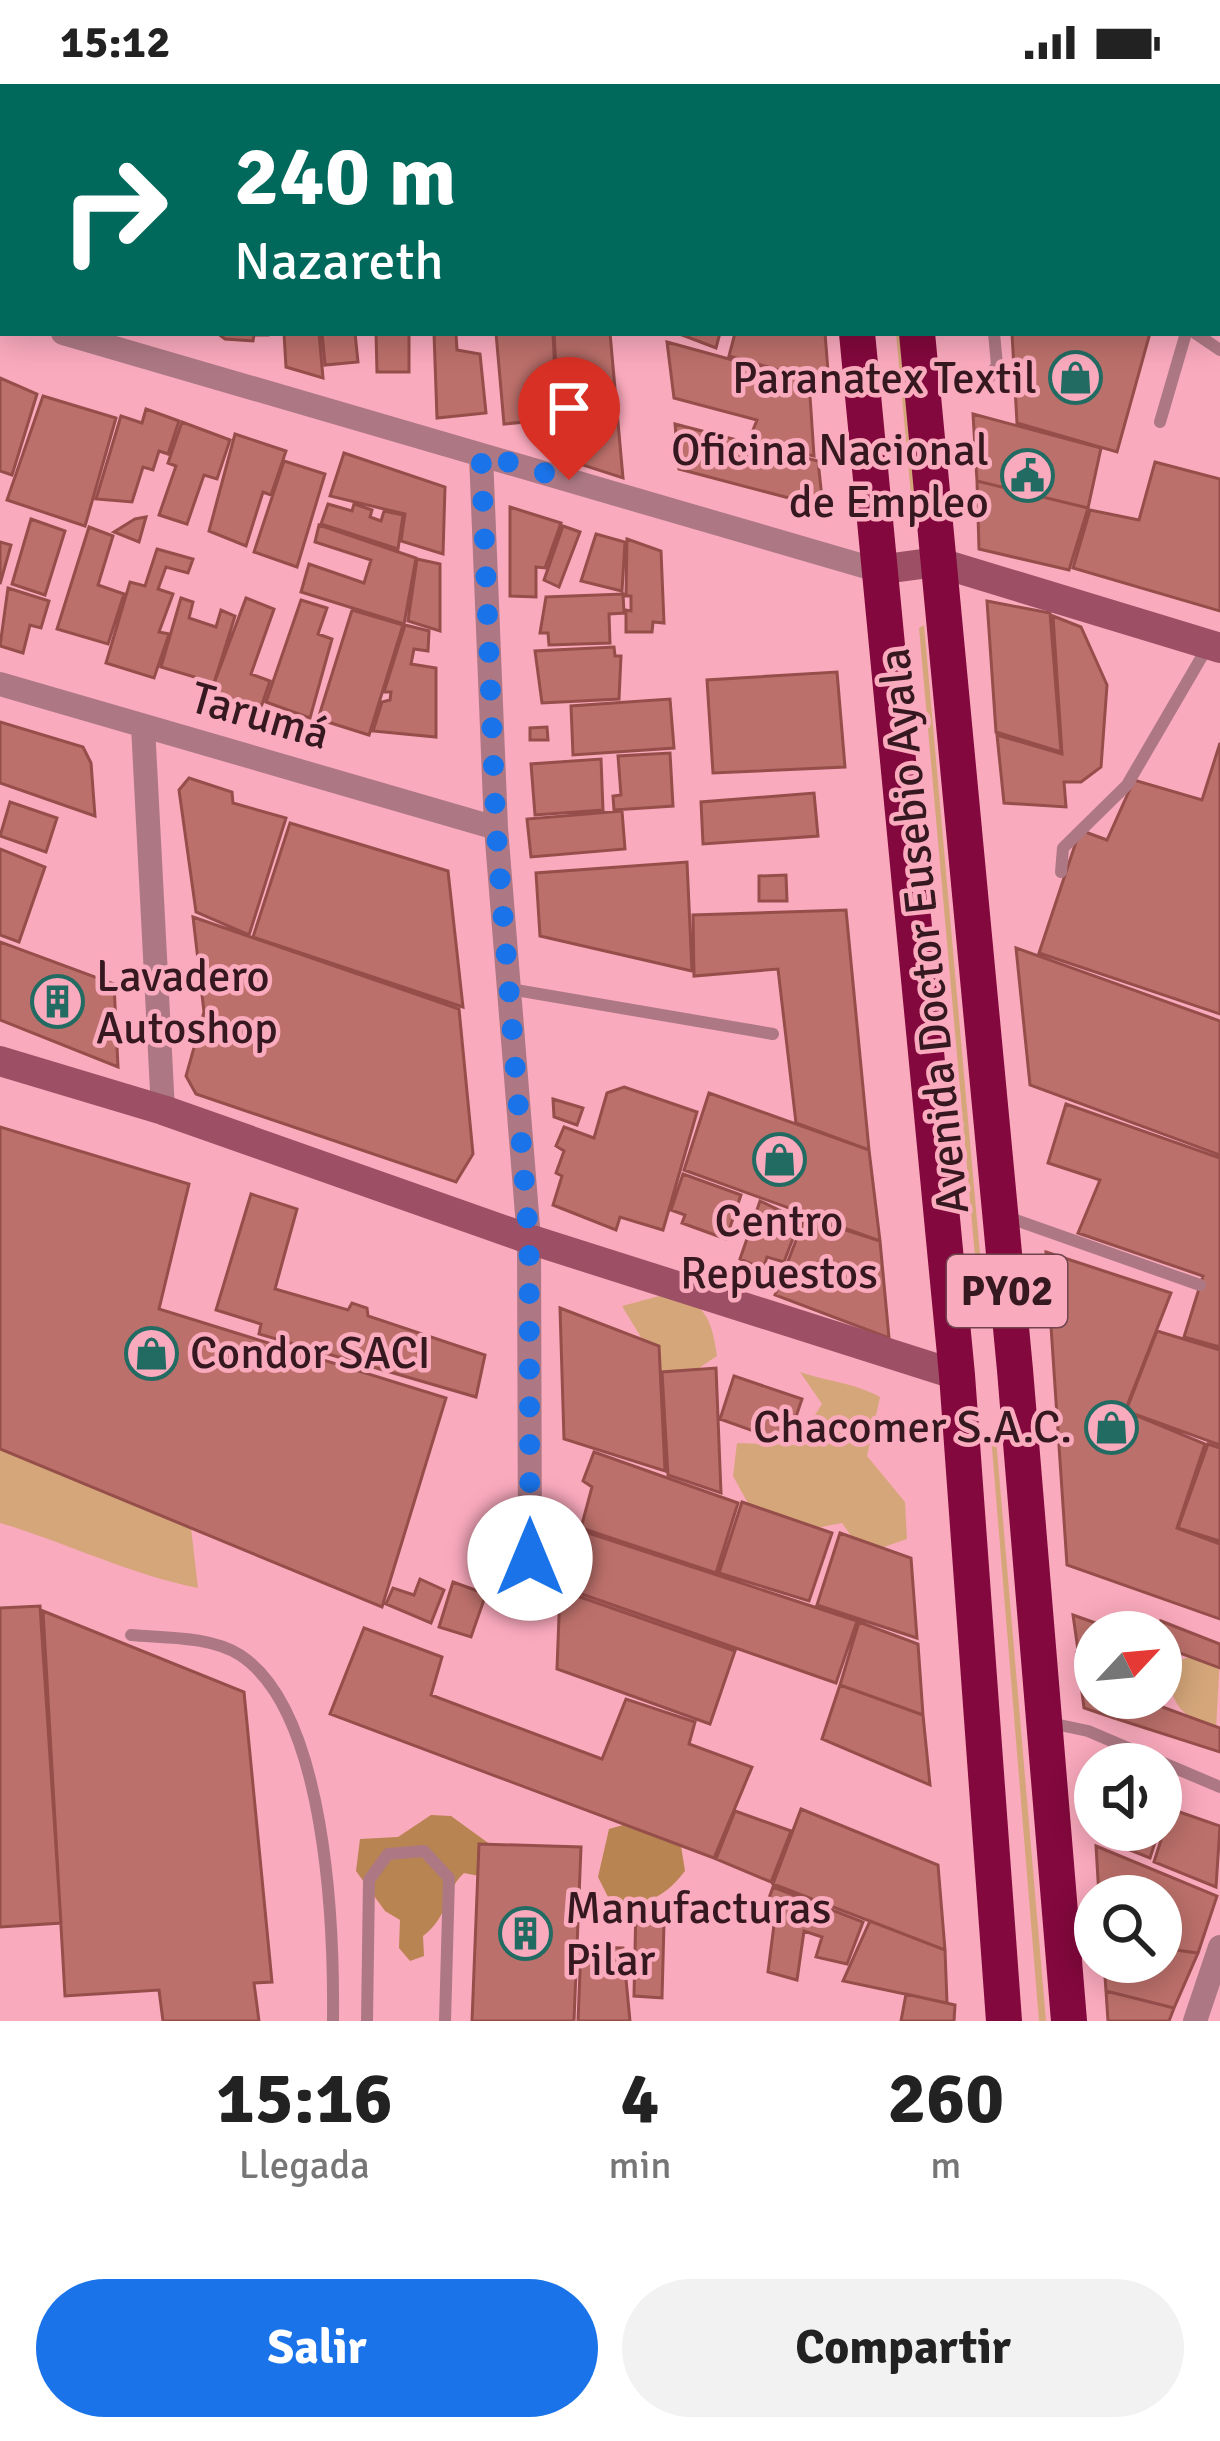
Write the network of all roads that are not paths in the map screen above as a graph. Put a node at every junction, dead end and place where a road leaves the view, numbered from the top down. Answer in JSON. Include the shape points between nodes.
{"nodes":[{"id":1,"x":73,"y":336,"type":"edge"},
{"id":2,"x":857,"y":336,"type":"edge"},
{"id":3,"x":917,"y":336,"type":"edge"},
{"id":4,"x":994,"y":336,"type":"edge"},
{"id":5,"x":1185,"y":336,"type":"edge"},
{"id":6,"x":921,"y":381,"type":"junction"},
{"id":7,"x":1160,"y":422,"type":"dead end"},
{"id":8,"x":481,"y":454,"type":"junction"},
{"id":9,"x":937,"y":562,"type":"junction"},
{"id":10,"x":877,"y":570,"type":"junction"},
{"id":11,"x":1214,"y":646,"type":"edge"},
{"id":12,"x":0,"y":684,"type":"edge"},
{"id":13,"x":143,"y":726,"type":"junction"},
{"id":14,"x":496,"y":828,"type":"junction"},
{"id":15,"x":1061,"y":872,"type":"dead end"},
{"id":16,"x":508,"y":988,"type":"junction"},
{"id":17,"x":773,"y":1034,"type":"dead end"},
{"id":18,"x":0,"y":1061,"type":"edge"},
{"id":19,"x":163,"y":1110,"type":"junction"},
{"id":20,"x":1000,"y":1215,"type":"junction"},
{"id":21,"x":529,"y":1239,"type":"junction"},
{"id":22,"x":1200,"y":1285,"type":"dead end"},
{"id":23,"x":958,"y":1375,"type":"junction"},
{"id":24,"x":530,"y":1558,"type":"dead end"},
{"id":25,"x":131,"y":1635,"type":"dead end"},
{"id":26,"x":1043,"y":1722,"type":"junction"},
{"id":27,"x":1220,"y":1787,"type":"edge"},
{"id":28,"x":1220,"y":1947,"type":"edge"},
{"id":29,"x":333,"y":2021,"type":"edge"},
{"id":30,"x":367,"y":2021,"type":"edge"},
{"id":31,"x":445,"y":2021,"type":"edge"},
{"id":32,"x":1004,"y":2021,"type":"edge"},
{"id":33,"x":1070,"y":2021,"type":"edge"},
{"id":34,"x":1195,"y":2021,"type":"edge"}],
"edges":[{"from":1,"to":8,"type":"street"},
{"from":2,"to":10,"type":"highway","name":"Avenida Doctor Eusebio Ayala","number":"PY02"},
{"from":3,"to":6,"type":"highway","name":"Avenida Doctor Eusebio Ayala","number":"PY02"},
{"from":4,"to":6,"type":"lane","via":[[997,365],[987,381]]},
{"from":5,"to":7,"type":"lane"},
{"from":6,"to":9,"type":"highway","name":"Avenida Doctor Eusebio Ayala","number":"PY02"},
{"from":8,"to":10,"type":"street"},
{"from":8,"to":14,"type":"street"},
{"from":9,"to":10,"type":"street"},
{"from":9,"to":11,"type":"street"},
{"from":9,"to":20,"type":"highway","name":"Avenida Doctor Eusebio Ayala","number":"PY02"},
{"from":10,"to":23,"type":"highway","name":"Avenida Doctor Eusebio Ayala","number":"PY02"},
{"from":11,"to":15,"type":"lane","via":[[1127,785],[1063,848]]},
{"from":12,"to":13,"type":"street","name":"Tarumá"},
{"from":13,"to":14,"type":"street","name":"Tarumá"},
{"from":13,"to":19,"type":"street"},
{"from":14,"to":16,"type":"street"},
{"from":16,"to":17,"type":"lane"},
{"from":16,"to":21,"type":"street"},
{"from":18,"to":19,"type":"street"},
{"from":19,"to":21,"type":"street"},
{"from":20,"to":22,"type":"lane"},
{"from":20,"to":26,"type":"highway","name":"Avenida Doctor Eusebio Ayala","number":"PY02"},
{"from":21,"to":23,"type":"street"},
{"from":21,"to":24,"type":"street"},
{"from":23,"to":32,"type":"highway","name":"Avenida Doctor Eusebio Ayala","number":"PY02"},
{"from":25,"to":29,"type":"lane","via":[[241,1655],[289,1725],[314,1780],[334,1932]]},
{"from":26,"to":27,"type":"lane","via":[[1088,1731]]},
{"from":26,"to":33,"type":"highway","name":"Avenida Doctor Eusebio Ayala","number":"PY02"},
{"from":28,"to":34,"type":"street"},
{"from":30,"to":31,"type":"lane","via":[[369,1880],[388,1854],[424,1851],[449,1878]]}]}
